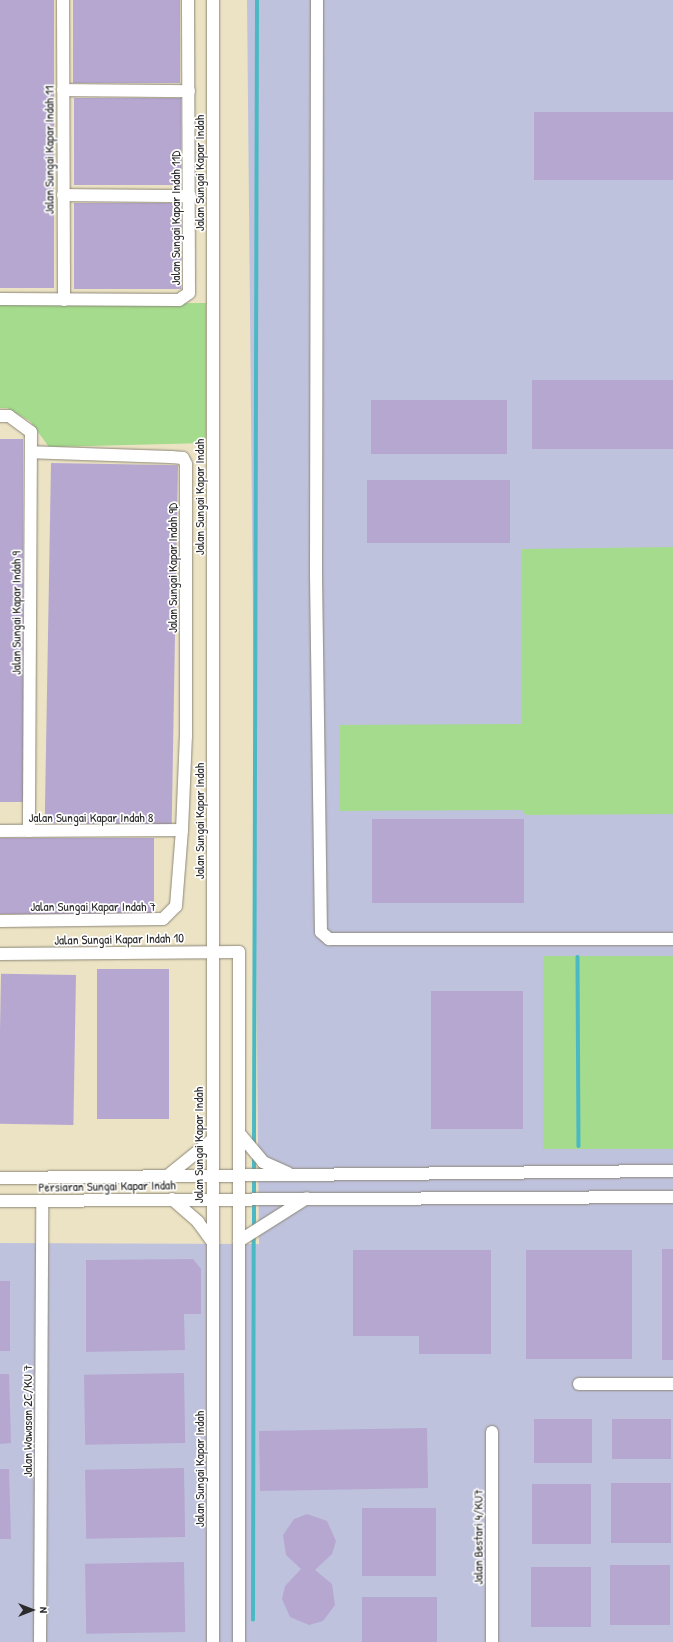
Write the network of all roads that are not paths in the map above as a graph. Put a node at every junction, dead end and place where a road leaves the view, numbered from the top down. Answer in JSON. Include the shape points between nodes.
{"nodes":[{"id":1,"x":63,"y":0,"type":"edge"},
{"id":2,"x":188,"y":0,"type":"edge"},
{"id":3,"x":213,"y":0,"type":"edge"},
{"id":4,"x":317,"y":0,"type":"edge"},
{"id":5,"x":63,"y":90,"type":"junction"},
{"id":6,"x":189,"y":91,"type":"junction"},
{"id":7,"x":63,"y":195,"type":"junction"},
{"id":8,"x":190,"y":196,"type":"junction"},
{"id":9,"x":0,"y":299,"type":"edge"},
{"id":10,"x":64,"y":300,"type":"junction"},
{"id":11,"x":0,"y":416,"type":"edge"},
{"id":12,"x":31,"y":452,"type":"junction"},
{"id":13,"x":182,"y":830,"type":"junction"},
{"id":14,"x":0,"y":831,"type":"edge"},
{"id":15,"x":29,"y":831,"type":"junction"},
{"id":16,"x":0,"y":921,"type":"edge"},
{"id":17,"x":673,"y":938,"type":"edge"},
{"id":18,"x":212,"y":952,"type":"junction"},
{"id":19,"x":0,"y":954,"type":"edge"},
{"id":20,"x":239,"y":1133,"type":"junction"},
{"id":21,"x":212,"y":1140,"type":"junction"},
{"id":22,"x":673,"y":1171,"type":"edge"},
{"id":23,"x":298,"y":1176,"type":"junction"},
{"id":24,"x":243,"y":1177,"type":"junction"},
{"id":25,"x":0,"y":1178,"type":"edge"},
{"id":26,"x":165,"y":1178,"type":"junction"},
{"id":27,"x":212,"y":1178,"type":"junction"},
{"id":28,"x":244,"y":1197,"type":"junction"},
{"id":29,"x":673,"y":1197,"type":"edge"},
{"id":30,"x":307,"y":1198,"type":"junction"},
{"id":31,"x":172,"y":1199,"type":"junction"},
{"id":32,"x":212,"y":1199,"type":"junction"},
{"id":33,"x":0,"y":1201,"type":"edge"},
{"id":34,"x":42,"y":1201,"type":"junction"},
{"id":35,"x":239,"y":1241,"type":"junction"},
{"id":36,"x":213,"y":1243,"type":"junction"},
{"id":37,"x":579,"y":1384,"type":"dead end"},
{"id":38,"x":673,"y":1384,"type":"edge"},
{"id":39,"x":492,"y":1432,"type":"dead end"},
{"id":40,"x":40,"y":1642,"type":"edge"},
{"id":41,"x":213,"y":1642,"type":"edge"},
{"id":42,"x":239,"y":1642,"type":"edge"},
{"id":43,"x":492,"y":1642,"type":"edge"}],
"edges":[{"from":1,"to":5,"type":"street","name":"Jalan Sungai Kapar Indah 11"},
{"from":2,"to":6,"type":"street","name":"Jalan Sungai Kapar Indah 11D"},
{"from":3,"to":18,"type":"street","name":"Jalan Sungai Kapar Indah"},
{"from":4,"to":17,"type":"street","via":[[316,576],[321,932],[329,940]]},
{"from":5,"to":6,"type":"street"},
{"from":5,"to":7,"type":"street","name":"Jalan Sungai Kapar Indah 11"},
{"from":6,"to":8,"type":"street","name":"Jalan Sungai Kapar Indah 11D"},
{"from":7,"to":8,"type":"street"},
{"from":7,"to":10,"type":"street","name":"Jalan Sungai Kapar Indah 11"},
{"from":8,"to":10,"type":"street","name":"Jalan Sungai Kapar Indah 11D","via":[[189,293],[178,300]]},
{"from":9,"to":10,"type":"street","name":"Jalan Sungai Kapar Indah 11D"},
{"from":11,"to":12,"type":"street","name":"Jalan Sungai Kapar Indah 9","via":[[9,416],[31,432]]},
{"from":12,"to":13,"type":"street","name":"Jalan Sungai Kapar Indah 9D","via":[[171,457],[183,458],[186,464],[186,736]]},
{"from":12,"to":15,"type":"street","name":"Jalan Sungai Kapar Indah 9"},
{"from":13,"to":15,"type":"street","name":"Jalan Sungai Kapar Indah 8"},
{"from":13,"to":16,"type":"street","name":"Jalan Sungai Kapar Indah 7","via":[[176,906],[164,919]]},
{"from":14,"to":15,"type":"street","name":"Jalan Sungai Kapar Indah 8"},
{"from":18,"to":19,"type":"street","name":"Jalan Sungai Kapar Indah 10"},
{"from":18,"to":20,"type":"street","name":"Jalan Sungai Kapar Indah 10","via":[[239,952]]},
{"from":18,"to":21,"type":"street","name":"Jalan Sungai Kapar Indah"},
{"from":20,"to":23,"type":"street","via":[[263,1162]]},
{"from":20,"to":24,"type":"street"},
{"from":21,"to":26,"type":"street"},
{"from":21,"to":27,"type":"street","name":"Jalan Sungai Kapar Indah"},
{"from":22,"to":23,"type":"street","name":"Persiaran Sungai Kapar Indah"},
{"from":23,"to":24,"type":"street","name":"Persiaran Sungai Kapar Indah"},
{"from":24,"to":27,"type":"street","name":"Persiaran Sungai Kapar Indah"},
{"from":24,"to":28,"type":"street"},
{"from":25,"to":26,"type":"street","name":"Persiaran Sungai Kapar Indah"},
{"from":26,"to":27,"type":"street","name":"Persiaran Sungai Kapar Indah"},
{"from":27,"to":32,"type":"street","name":"Jalan Sungai Kapar Indah"},
{"from":28,"to":30,"type":"street","name":"Persiaran Sungai Kapar Indah"},
{"from":28,"to":32,"type":"street","name":"Persiaran Sungai Kapar Indah"},
{"from":28,"to":35,"type":"street"},
{"from":29,"to":30,"type":"street","name":"Persiaran Sungai Kapar Indah"},
{"from":30,"to":35,"type":"street"},
{"from":31,"to":32,"type":"street","name":"Persiaran Sungai Kapar Indah"},
{"from":31,"to":34,"type":"street","name":"Persiaran Sungai Kapar Indah"},
{"from":31,"to":36,"type":"street","via":[[198,1222]]},
{"from":32,"to":36,"type":"street","name":"Jalan Sungai Kapar Indah"},
{"from":33,"to":34,"type":"street","name":"Persiaran Sungai Kapar Indah"},
{"from":34,"to":40,"type":"street","name":"Jalan Wawasan 2C/KU 7"},
{"from":35,"to":42,"type":"street"},
{"from":36,"to":41,"type":"street","name":"Jalan Sungai Kapar Indah"},
{"from":37,"to":38,"type":"street"},
{"from":39,"to":43,"type":"street","name":"Jalan Bestari 4/KU7"}]}
